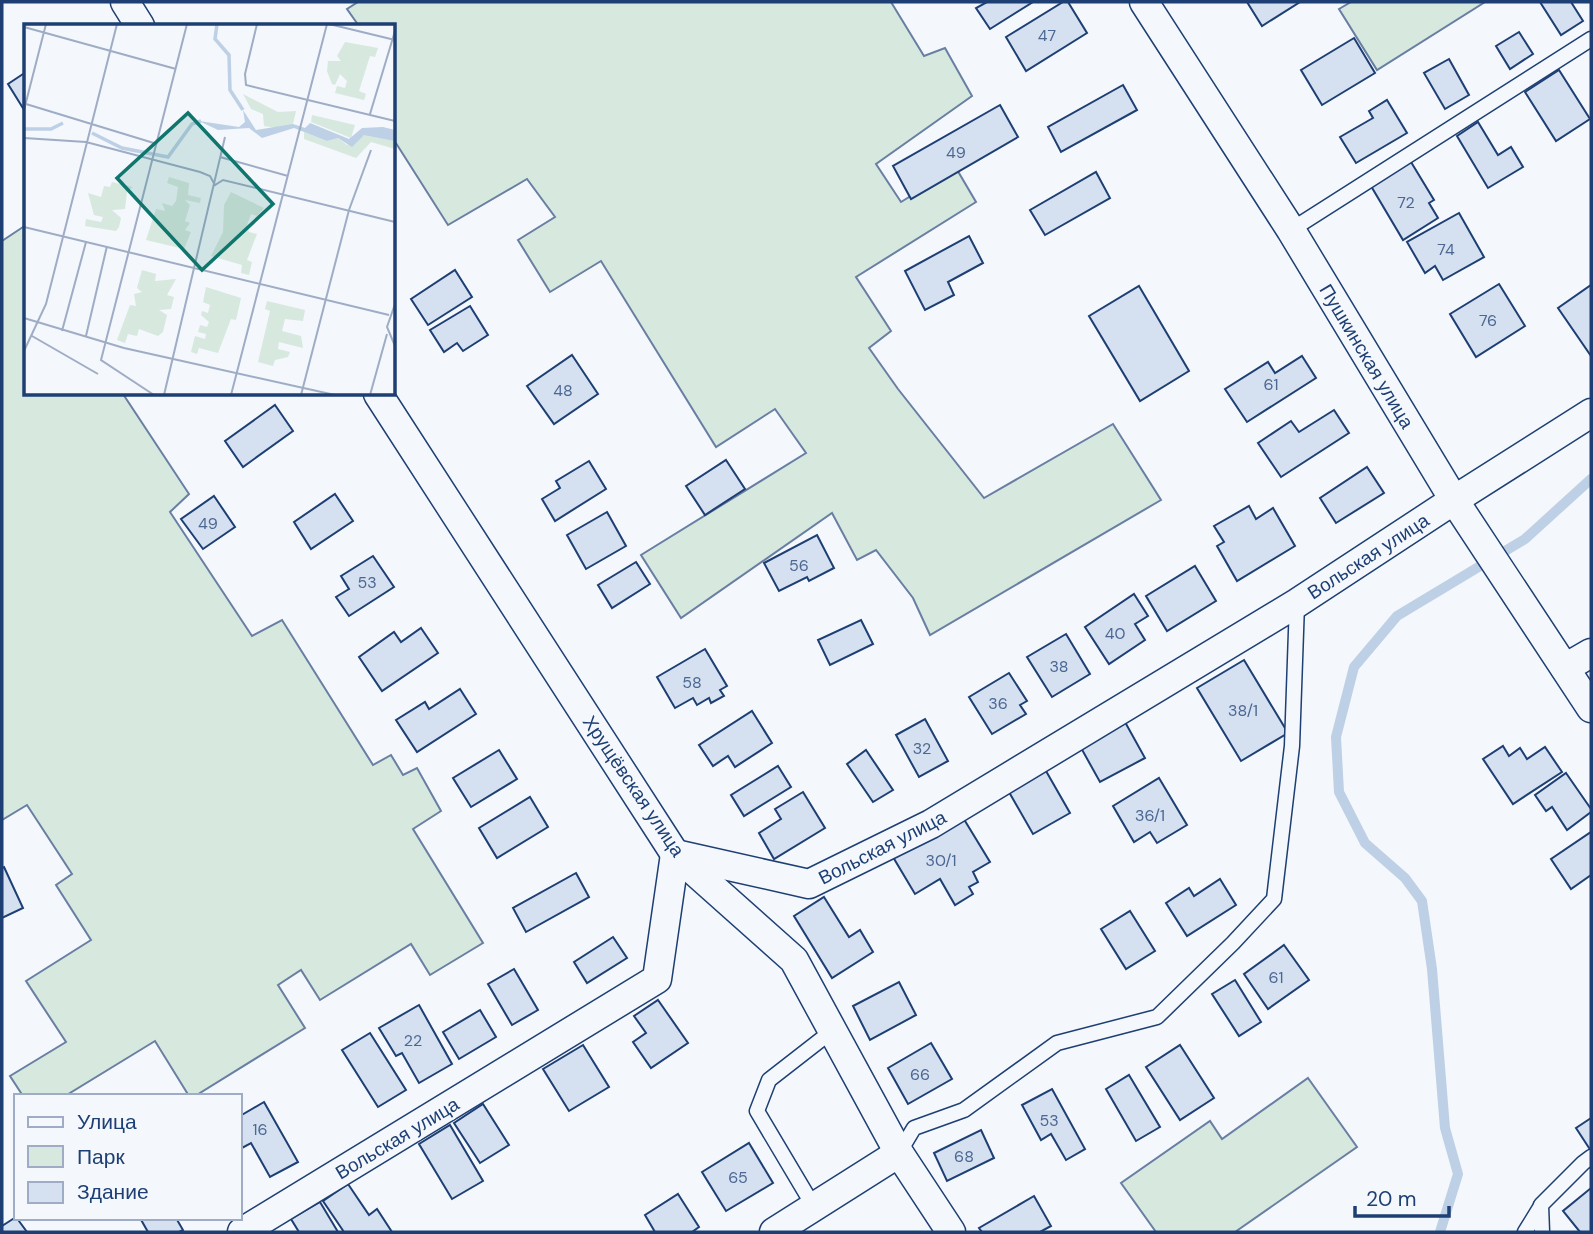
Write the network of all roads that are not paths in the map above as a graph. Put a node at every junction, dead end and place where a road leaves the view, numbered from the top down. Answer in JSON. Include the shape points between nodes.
{"nodes":[{"id":1,"x":125,"y":2,"type":"edge"},
{"id":2,"x":1144,"y":2,"type":"edge"},
{"id":3,"x":139,"y":24,"type":"edge"},
{"id":4,"x":1591,"y":39,"type":"edge"},
{"id":5,"x":1291,"y":230,"type":"junction"},
{"id":6,"x":379,"y":396,"type":"edge"},
{"id":7,"x":1591,"y":413,"type":"edge"},
{"id":8,"x":1454,"y":500,"type":"junction"},
{"id":9,"x":1297,"y":603,"type":"junction"},
{"id":10,"x":1591,"y":653,"type":"edge"},
{"id":11,"x":1565,"y":668,"type":"junction"},
{"id":12,"x":1591,"y":708,"type":"edge"},
{"id":13,"x":675,"y":854,"type":"junction"},
{"id":14,"x":832,"y":1031,"type":"junction"},
{"id":15,"x":899,"y":1153,"type":"junction"},
{"id":16,"x":1591,"y":1157,"type":"edge"},
{"id":17,"x":1541,"y":1205,"type":"junction"},
{"id":18,"x":814,"y":1207,"type":"junction"},
{"id":19,"x":242,"y":1232,"type":"edge"},
{"id":20,"x":774,"y":1232,"type":"edge"},
{"id":21,"x":951,"y":1232,"type":"edge"},
{"id":22,"x":1525,"y":1232,"type":"edge"},
{"id":23,"x":1542,"y":1232,"type":"edge"}],
"edges":[{"from":1,"to":3,"type":"street"},
{"from":2,"to":5,"type":"street","name":"Пушкинская улица"},
{"from":4,"to":5,"type":"lane"},
{"from":5,"to":8,"type":"street","name":"Пушкинская улица"},
{"from":6,"to":13,"type":"street","name":"Хрущёвская улица"},
{"from":7,"to":8,"type":"street","name":"Вольская улица"},
{"from":8,"to":9,"type":"street","name":"Вольская улица"},
{"from":8,"to":11,"type":"street","name":"Пушкинская улица"},
{"from":9,"to":13,"type":"street","name":"Вольская улица","via":[[931,824],[809,884]]},
{"from":9,"to":15,"type":"lane","via":[[1292,746],[1274,899],[1157,1017],[1057,1043],[964,1110],[914,1128]]},
{"from":10,"to":11,"type":"street"},
{"from":11,"to":12,"type":"street","name":"Пушкинская улица"},
{"from":13,"to":14,"type":"street","name":"Хрущёвская улица","via":[[794,960]]},
{"from":13,"to":19,"type":"street","name":"Вольская улица","via":[[657,979]]},
{"from":14,"to":15,"type":"street","name":"Хрущёвская улица"},
{"from":14,"to":18,"type":"lane","via":[[769,1080],[757,1111]]},
{"from":15,"to":18,"type":"street"},
{"from":15,"to":21,"type":"street","name":"Хрущёвская улица"},
{"from":16,"to":17,"type":"lane"},
{"from":17,"to":22,"type":"lane"},
{"from":17,"to":23,"type":"lane"},
{"from":18,"to":20,"type":"street"}]}
